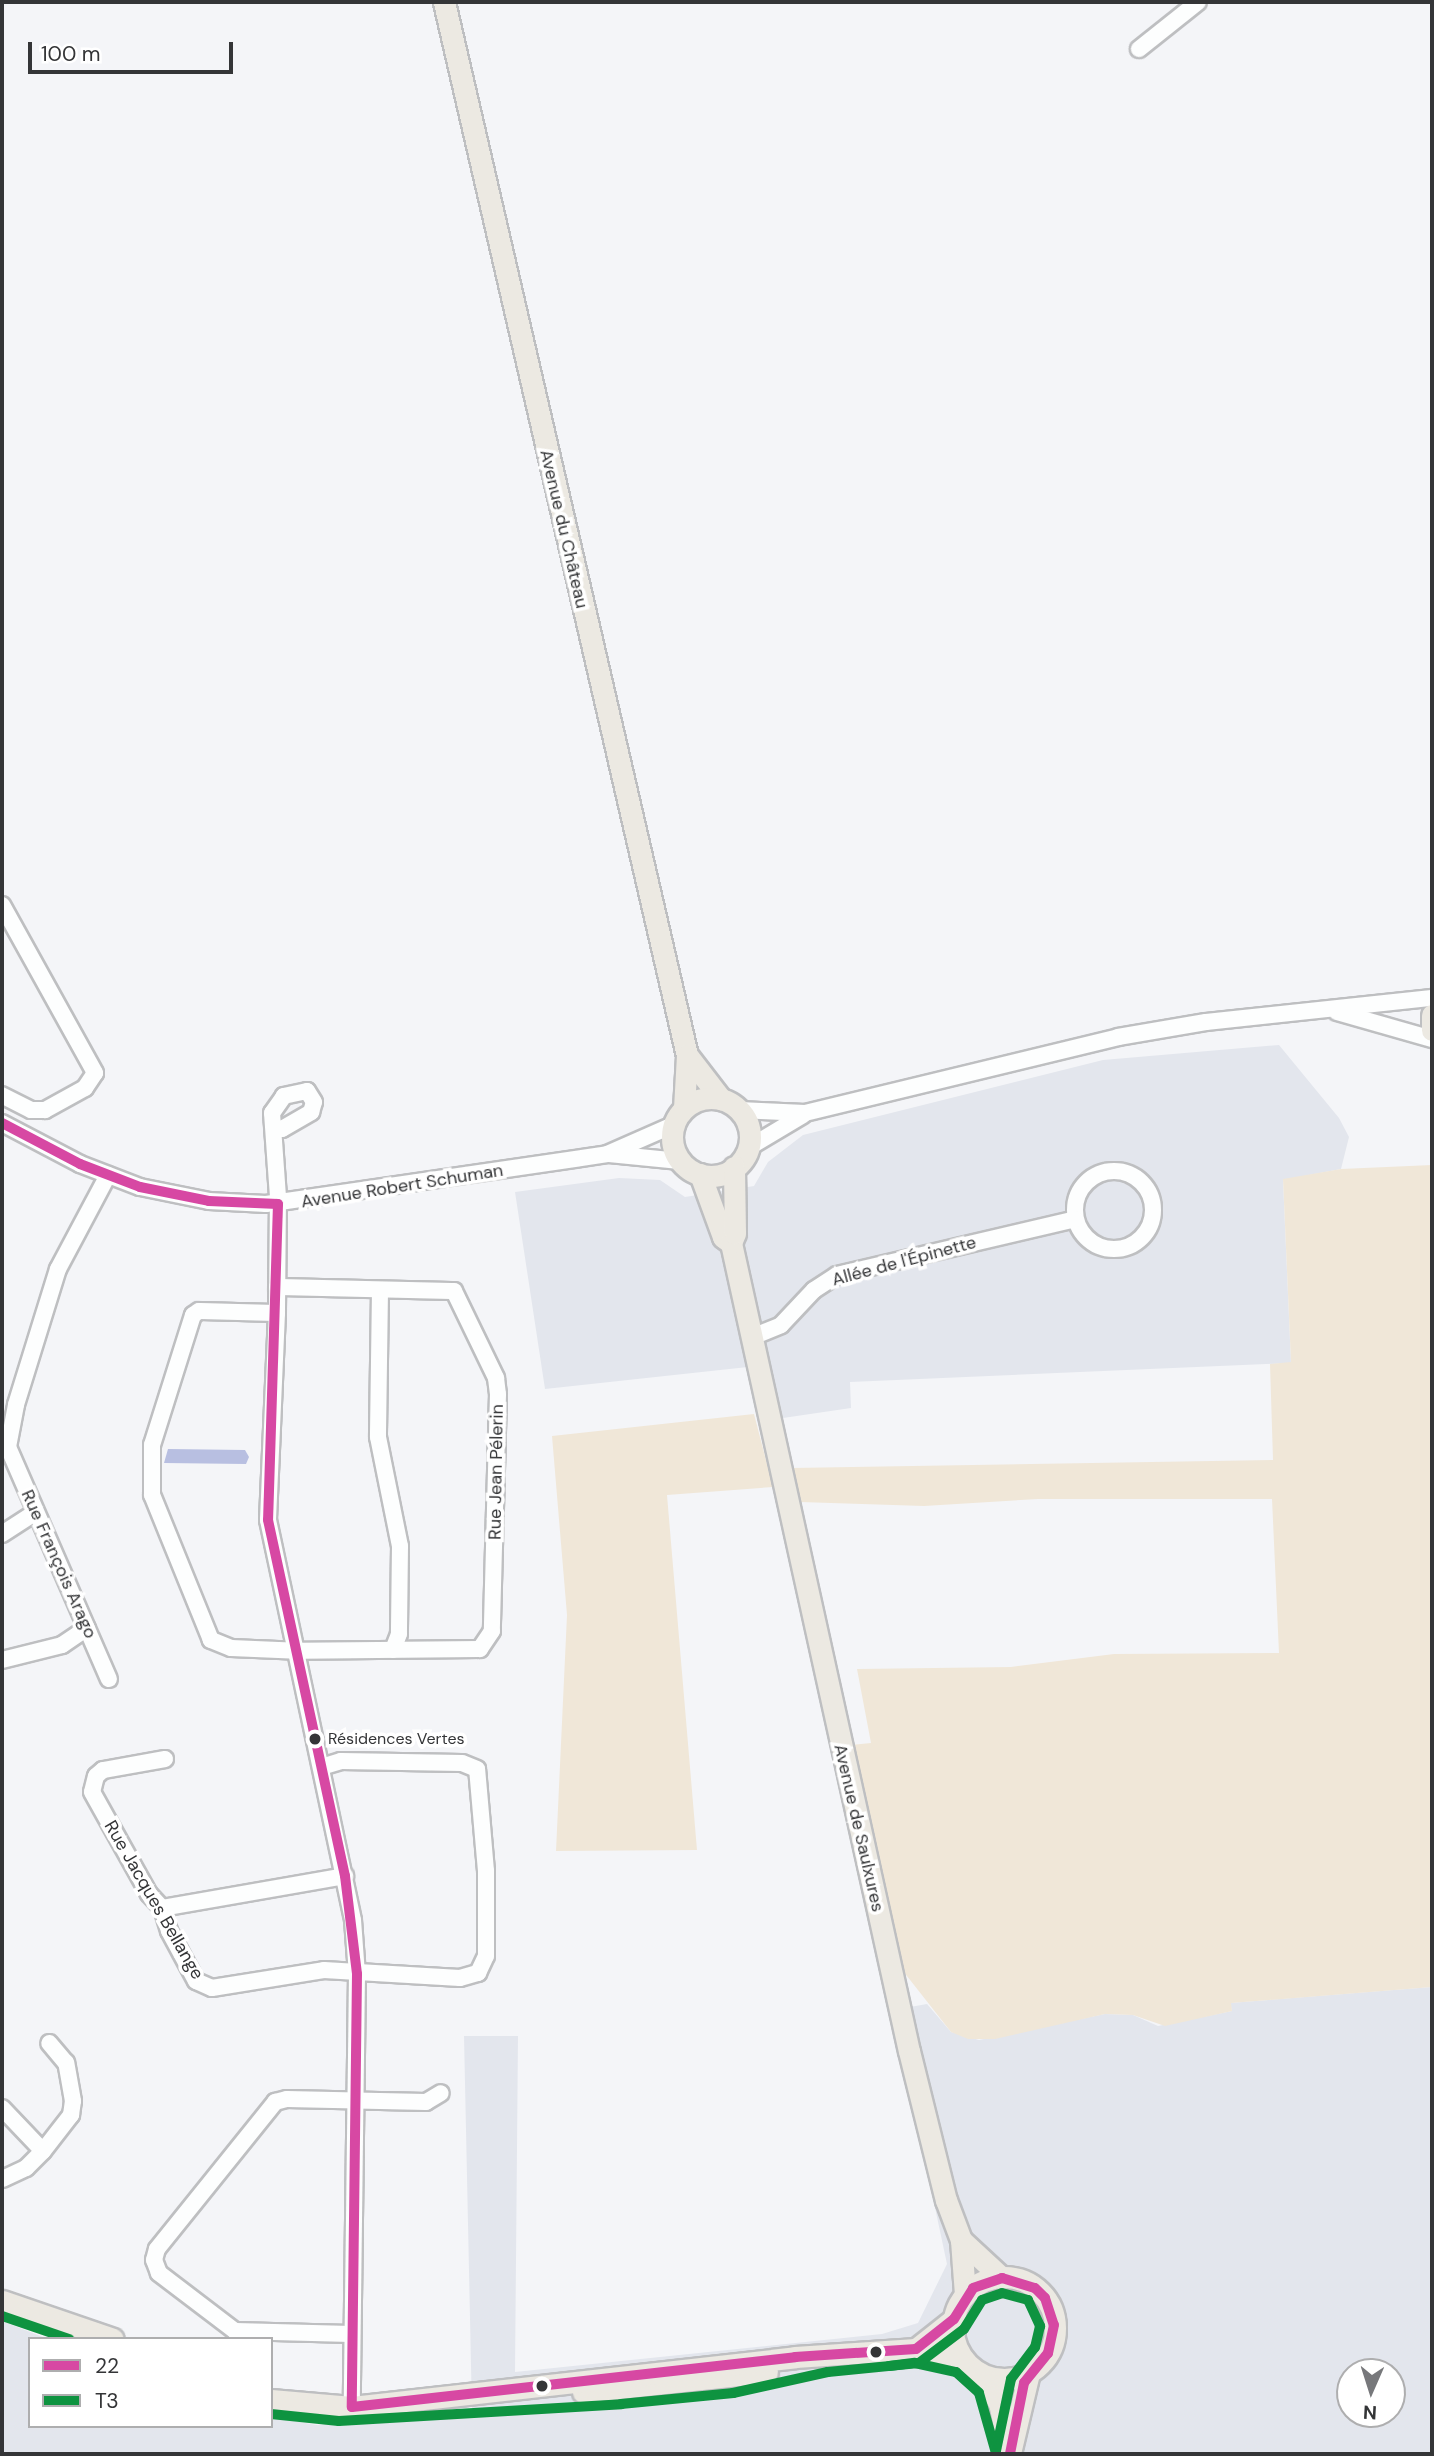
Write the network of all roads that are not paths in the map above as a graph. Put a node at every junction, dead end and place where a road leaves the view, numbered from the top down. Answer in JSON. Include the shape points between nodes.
{"nodes":[{"id":1,"x":444,"y":2,"type":"edge"},
{"id":2,"x":1198,"y":2,"type":"edge"},
{"id":3,"x":1139,"y":49,"type":"dead end"},
{"id":4,"x":2,"y":905,"type":"edge"},
{"id":5,"x":1432,"y":998,"type":"edge"},
{"id":6,"x":1331,"y":1011,"type":"junction"},
{"id":7,"x":1432,"y":1015,"type":"edge"},
{"id":8,"x":1432,"y":1030,"type":"edge"},
{"id":9,"x":1432,"y":1039,"type":"edge"},
{"id":10,"x":687,"y":1055,"type":"junction"},
{"id":11,"x":2,"y":1095,"type":"edge"},
{"id":12,"x":721,"y":1099,"type":"junction"},
{"id":13,"x":739,"y":1110,"type":"junction"},
{"id":14,"x":805,"y":1113,"type":"junction"},
{"id":15,"x":678,"y":1116,"type":"junction"},
{"id":16,"x":2,"y":1123,"type":"edge"},
{"id":17,"x":274,"y":1128,"type":"dead end"},
{"id":18,"x":748,"y":1149,"type":"junction"},
{"id":19,"x":607,"y":1154,"type":"junction"},
{"id":20,"x":680,"y":1161,"type":"junction"},
{"id":21,"x":734,"y":1167,"type":"junction"},
{"id":22,"x":700,"y":1174,"type":"junction"},
{"id":23,"x":108,"y":1175,"type":"junction"},
{"id":24,"x":278,"y":1204,"type":"junction"},
{"id":25,"x":1075,"y":1219,"type":"junction"},
{"id":26,"x":730,"y":1243,"type":"junction"},
{"id":27,"x":277,"y":1287,"type":"junction"},
{"id":28,"x":380,"y":1290,"type":"junction"},
{"id":29,"x":278,"y":1313,"type":"junction"},
{"id":30,"x":752,"y":1337,"type":"junction"},
{"id":31,"x":36,"y":1512,"type":"junction"},
{"id":32,"x":2,"y":1534,"type":"edge"},
{"id":33,"x":87,"y":1628,"type":"junction"},
{"id":34,"x":295,"y":1650,"type":"junction"},
{"id":35,"x":393,"y":1650,"type":"junction"},
{"id":36,"x":2,"y":1660,"type":"edge"},
{"id":37,"x":109,"y":1679,"type":"dead end"},
{"id":38,"x":165,"y":1759,"type":"dead end"},
{"id":39,"x":321,"y":1767,"type":"junction"},
{"id":40,"x":345,"y":1876,"type":"junction"},
{"id":41,"x":162,"y":1908,"type":"junction"},
{"id":42,"x":357,"y":1974,"type":"junction"},
{"id":43,"x":49,"y":2043,"type":"dead end"},
{"id":44,"x":441,"y":2093,"type":"dead end"},
{"id":45,"x":354,"y":2101,"type":"junction"},
{"id":46,"x":2,"y":2108,"type":"edge"},
{"id":47,"x":43,"y":2151,"type":"junction"},
{"id":48,"x":2,"y":2179,"type":"edge"},
{"id":49,"x":961,"y":2240,"type":"junction"},
{"id":50,"x":1002,"y":2278,"type":"junction"},
{"id":51,"x":965,"y":2295,"type":"junction"},
{"id":52,"x":2,"y":2301,"type":"edge"},
{"id":53,"x":954,"y":2319,"type":"junction"},
{"id":54,"x":351,"y":2334,"type":"junction"},
{"id":55,"x":107,"y":2337,"type":"edge"},
{"id":56,"x":916,"y":2349,"type":"junction"},
{"id":57,"x":826,"y":2358,"type":"junction"},
{"id":58,"x":963,"y":2359,"type":"junction"},
{"id":59,"x":708,"y":2366,"type":"junction"},
{"id":60,"x":1029,"y":2373,"type":"junction"},
{"id":61,"x":982,"y":2375,"type":"junction"},
{"id":62,"x":633,"y":2389,"type":"junction"},
{"id":63,"x":434,"y":2399,"type":"junction"},
{"id":64,"x":273,"y":2400,"type":"edge"},
{"id":65,"x":352,"y":2407,"type":"junction"}],
"edges":[{"from":1,"to":10,"type":"main road","name":"Avenue du Château"},
{"from":2,"to":3,"type":"street"},
{"from":4,"to":11,"type":"street","via":[[95,1073],[85,1088],[45,1110],[32,1110]]},
{"from":5,"to":6,"type":"street"},
{"from":6,"to":9,"type":"street"},
{"from":6,"to":14,"type":"street","via":[[1206,1022],[1118,1037]]},
{"from":7,"to":8,"type":"main road"},
{"from":10,"to":12,"type":"main road","name":"Avenue du Château"},
{"from":10,"to":15,"type":"main road","name":"Avenue du Château"},
{"from":12,"to":13,"type":"main road"},
{"from":12,"to":15,"type":"main road","via":[[695,1101]]},
{"from":13,"to":14,"type":"street"},
{"from":13,"to":18,"type":"main road","via":[[748,1124]]},
{"from":14,"to":18,"type":"street"},
{"from":15,"to":19,"type":"street","name":"Avenue Robert Schuman"},
{"from":15,"to":20,"type":"main road","via":[[671,1138]]},
{"from":16,"to":23,"type":"street","name":"Avenue Robert Schuman"},
{"from":17,"to":24,"type":"street"},
{"from":18,"to":21,"type":"main road"},
{"from":19,"to":20,"type":"street","name":"Avenue Robert Schuman"},
{"from":19,"to":24,"type":"street","name":"Avenue Robert Schuman"},
{"from":20,"to":22,"type":"main road"},
{"from":21,"to":22,"type":"main road","via":[[712,1176]]},
{"from":21,"to":26,"type":"main road","via":[[736,1233]]},
{"from":22,"to":26,"type":"main road","via":[[723,1237]]},
{"from":23,"to":24,"type":"street","name":"Avenue Robert Schuman","via":[[209,1201]]},
{"from":23,"to":31,"type":"street","name":"Rue François Arago","via":[[58,1269],[8,1436],[8,1447]]},
{"from":24,"to":27,"type":"street"},
{"from":25,"to":25,"type":"street","via":[[1081,1188],[1107,1171],[1138,1179],[1153,1206],[1143,1236],[1114,1249],[1094,1244]]},
{"from":25,"to":30,"type":"street","name":"Allée de l'Épinette","via":[[837,1275],[814,1290],[781,1325]]},
{"from":26,"to":30,"type":"main road"},
{"from":27,"to":28,"type":"street","name":"Rue Jean Pélerin"},
{"from":27,"to":29,"type":"street"},
{"from":28,"to":35,"type":"street","via":[[378,1437],[400,1546],[399,1634]]},
{"from":28,"to":35,"type":"street","name":"Rue Jean Pélerin","via":[[454,1291],[496,1378],[498,1394],[492,1632],[480,1649]]},
{"from":29,"to":34,"type":"street","via":[[268,1520]]},
{"from":29,"to":34,"type":"street","name":"Rue Jean Pélerin","via":[[199,1311],[193,1315],[152,1445],[152,1495],[211,1640],[231,1648]]},
{"from":30,"to":49,"type":"main road","name":"Avenue de Saulxures","via":[[909,2051],[946,2200]]},
{"from":31,"to":32,"type":"street"},
{"from":31,"to":33,"type":"street","name":"Rue François Arago"},
{"from":33,"to":36,"type":"street","via":[[62,1645]]},
{"from":33,"to":37,"type":"street","name":"Rue François Arago"},
{"from":34,"to":35,"type":"street","name":"Rue Jean Pélerin"},
{"from":34,"to":39,"type":"street"},
{"from":38,"to":41,"type":"street","name":"Rue Jacques Bellange","via":[[103,1770],[96,1776],[92,1792],[149,1894]]},
{"from":39,"to":40,"type":"street"},
{"from":39,"to":42,"type":"street","via":[[341,1761],[462,1763],[477,1769],[482,1783],[484,1966],[472,1977],[460,1978]]},
{"from":40,"to":41,"type":"street"},
{"from":40,"to":42,"type":"street"},
{"from":41,"to":42,"type":"street","name":"Rue Jacques Bellange","via":[[169,1931],[203,1986],[324,1970]]},
{"from":42,"to":45,"type":"street"},
{"from":43,"to":47,"type":"street","via":[[66,2063],[73,2101],[71,2115]]},
{"from":44,"to":45,"type":"street","via":[[426,2102]]},
{"from":45,"to":54,"type":"street"},
{"from":45,"to":54,"type":"street","via":[[287,2098],[268,2106],[157,2249],[154,2260],[159,2273],[236,2331]]},
{"from":46,"to":47,"type":"street"},
{"from":47,"to":48,"type":"street","via":[[26,2168]]},
{"from":49,"to":50,"type":"main road"},
{"from":49,"to":51,"type":"main road"},
{"from":50,"to":51,"type":"main road","via":[[982,2283]]},
{"from":50,"to":60,"type":"main road","via":[[1035,2288],[1052,2311],[1054,2340],[1041,2363]]},
{"from":51,"to":53,"type":"main road"},
{"from":52,"to":55,"type":"main road"},
{"from":53,"to":56,"type":"main road"},
{"from":53,"to":58,"type":"main road","via":[[954,2340]]},
{"from":54,"to":65,"type":"street"},
{"from":56,"to":57,"type":"main road"},
{"from":56,"to":58,"type":"main road"},
{"from":57,"to":59,"type":"main road"},
{"from":57,"to":62,"type":"main road","via":[[732,2379]]},
{"from":58,"to":61,"type":"main road"},
{"from":59,"to":62,"type":"main road","via":[[696,2373],[651,2377]]},
{"from":59,"to":63,"type":"main road"},
{"from":60,"to":61,"type":"main road","via":[[1014,2378]]},
{"from":60,"to":61,"type":"main road","via":[[1010,2454],[999,2403]]},
{"from":62,"to":63,"type":"main road"},
{"from":63,"to":65,"type":"main road"},
{"from":64,"to":65,"type":"main road"}]}
